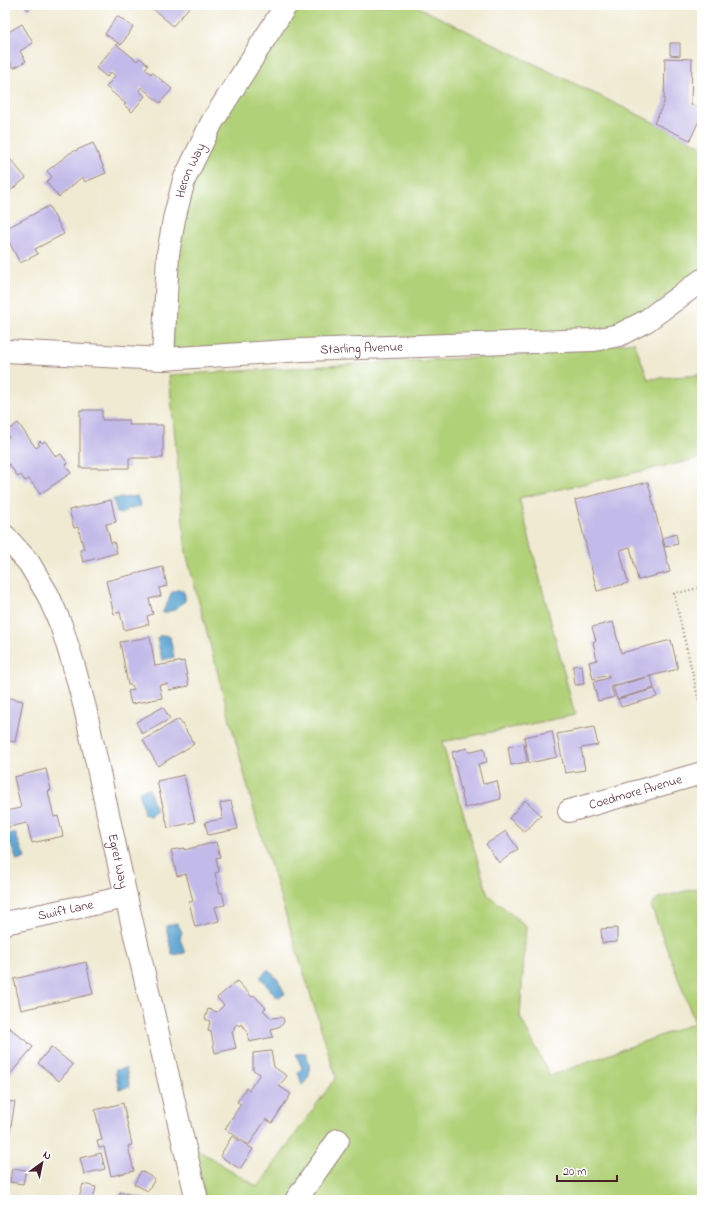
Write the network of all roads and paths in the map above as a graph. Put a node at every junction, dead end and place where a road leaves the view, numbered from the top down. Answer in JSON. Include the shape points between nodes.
{"nodes":[{"id":1,"x":286,"y":5,"type":"edge"},
{"id":2,"x":702,"y":280,"type":"edge"},
{"id":3,"x":5,"y":351,"type":"edge"},
{"id":4,"x":164,"y":359,"type":"junction"},
{"id":5,"x":5,"y":536,"type":"edge"},
{"id":6,"x":702,"y":587,"type":"edge"},
{"id":7,"x":702,"y":714,"type":"edge"},
{"id":8,"x":702,"y":773,"type":"edge"},
{"id":9,"x":569,"y":811,"type":"dead end"},
{"id":10,"x":126,"y":897,"type":"junction"},
{"id":11,"x":5,"y":923,"type":"edge"},
{"id":12,"x":338,"y":1140,"type":"dead end"},
{"id":13,"x":196,"y":1200,"type":"edge"},
{"id":14,"x":296,"y":1200,"type":"edge"}],
"edges":[{"from":1,"to":4,"type":"street","name":"Heron Way","via":[[212,122],[184,180],[168,254]]},
{"from":2,"to":4,"type":"street","name":"Starling Avenue","via":[[646,321],[619,335],[594,340],[302,350]]},
{"from":3,"to":4,"type":"street","name":"Starling Avenue"},
{"from":5,"to":10,"type":"street","name":"Egret Way","via":[[29,563],[48,595],[73,662]]},
{"from":6,"to":7,"type":"path","via":[[674,594]]},
{"from":8,"to":9,"type":"street","name":"Coedmore Avenue"},
{"from":10,"to":11,"type":"street","name":"Swift Lane"},
{"from":10,"to":13,"type":"street","name":"Egret Way"},
{"from":12,"to":14,"type":"street"}]}
